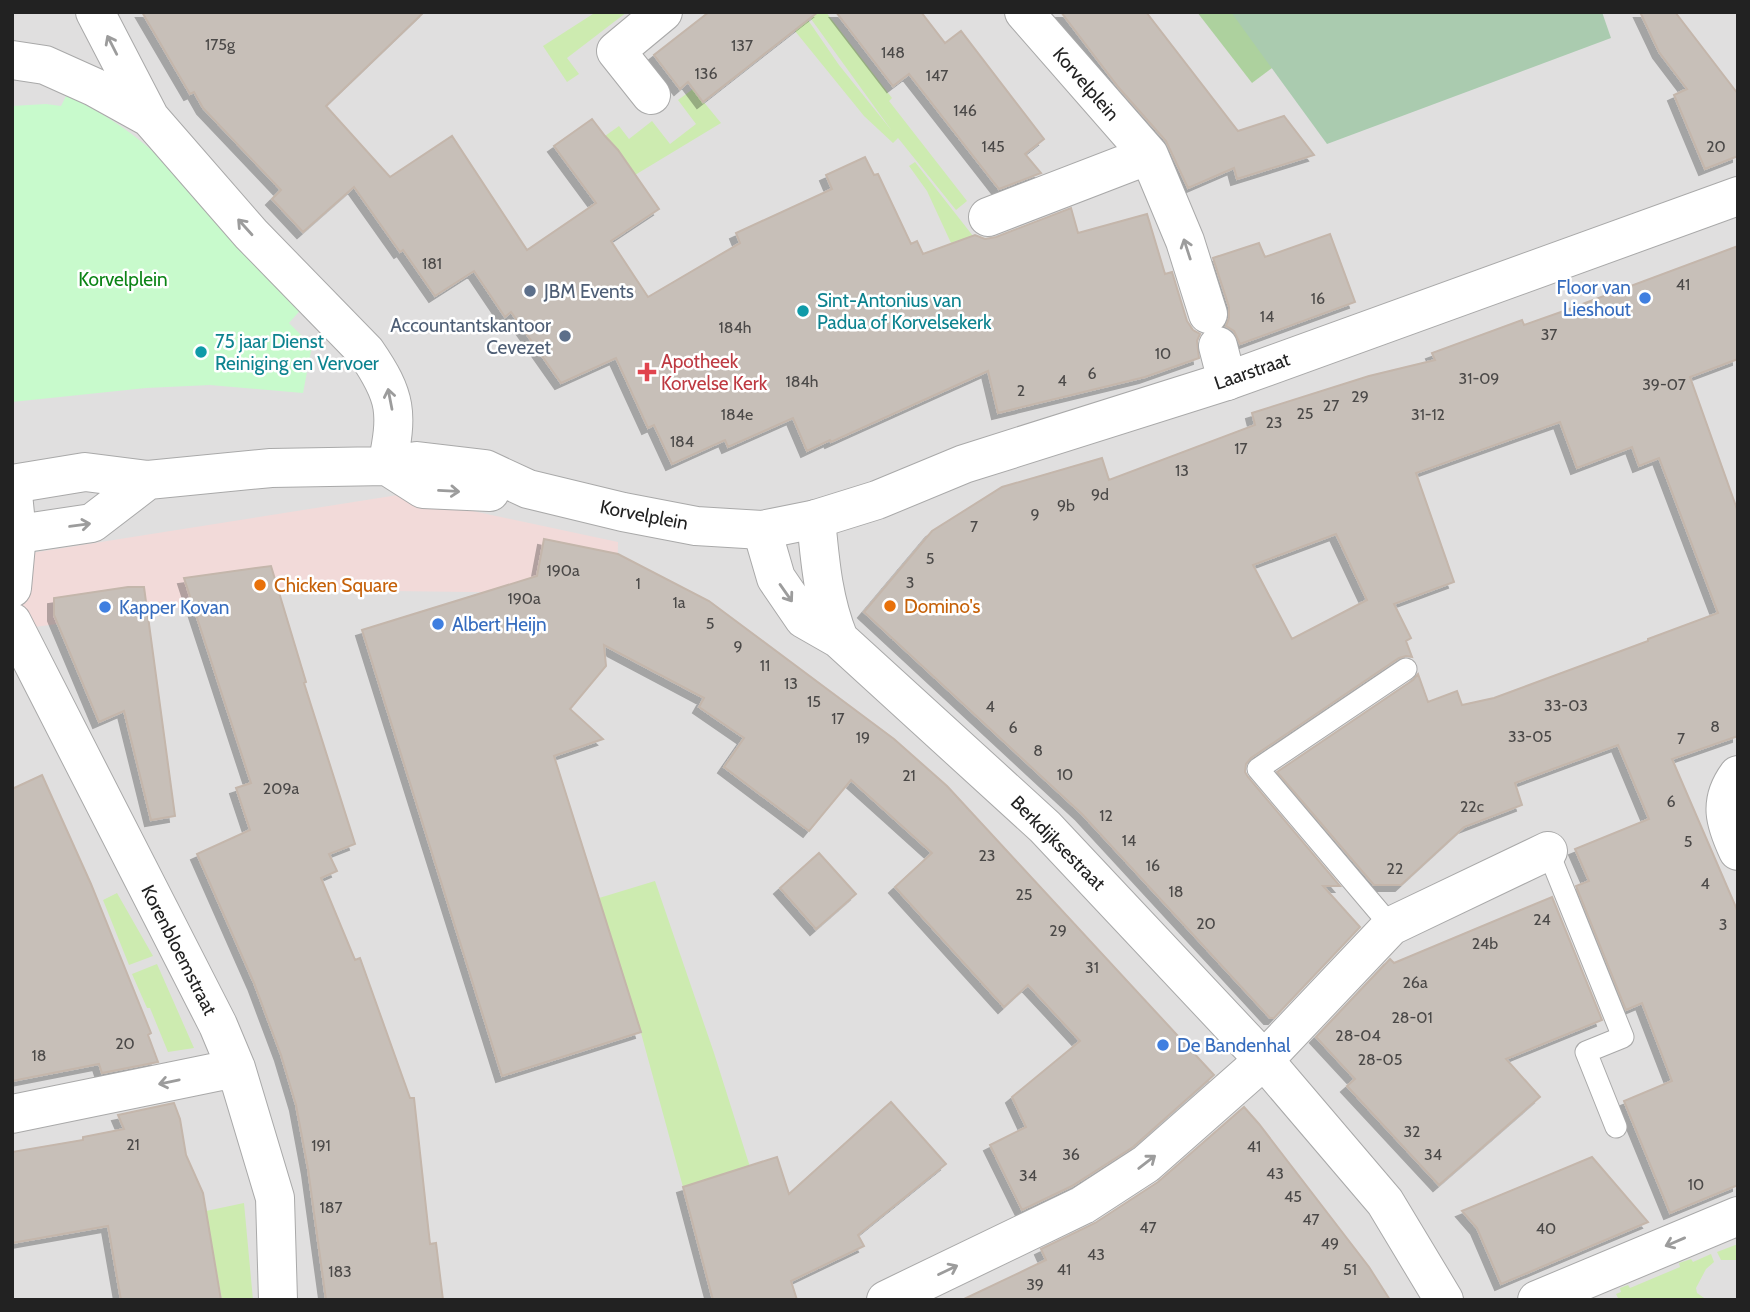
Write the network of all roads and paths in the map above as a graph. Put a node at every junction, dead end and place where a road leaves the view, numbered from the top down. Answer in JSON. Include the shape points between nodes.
{"nodes":[{"id":1,"x":95,"y":12,"type":"edge"},
{"id":2,"x":663,"y":12,"type":"edge"},
{"id":3,"x":1024,"y":12,"type":"edge"},
{"id":4,"x":12,"y":60,"type":"edge"},
{"id":5,"x":652,"y":95,"type":"dead end"},
{"id":6,"x":149,"y":118,"type":"junction"},
{"id":7,"x":1149,"y":155,"type":"junction"},
{"id":8,"x":1738,"y":196,"type":"edge"},
{"id":9,"x":988,"y":217,"type":"dead end"},
{"id":10,"x":1218,"y":347,"type":"junction"},
{"id":11,"x":387,"y":466,"type":"junction"},
{"id":12,"x":148,"y":480,"type":"junction"},
{"id":13,"x":12,"y":484,"type":"edge"},
{"id":14,"x":816,"y":519,"type":"junction"},
{"id":15,"x":762,"y":530,"type":"junction"},
{"id":16,"x":15,"y":535,"type":"edge"},
{"id":17,"x":12,"y":588,"type":"edge"},
{"id":18,"x":12,"y":622,"type":"edge"},
{"id":19,"x":839,"y":639,"type":"junction"},
{"id":20,"x":1406,"y":669,"type":"dead end"},
{"id":21,"x":1738,"y":775,"type":"edge"},
{"id":22,"x":1548,"y":851,"type":"joint"},
{"id":23,"x":1738,"y":851,"type":"edge"},
{"id":24,"x":1391,"y":926,"type":"junction"},
{"id":25,"x":1264,"y":1060,"type":"junction"},
{"id":26,"x":236,"y":1068,"type":"junction"},
{"id":27,"x":12,"y":1114,"type":"edge"},
{"id":28,"x":1616,"y":1127,"type":"dead end"},
{"id":29,"x":1738,"y":1216,"type":"edge"},
{"id":30,"x":278,"y":1300,"type":"edge"},
{"id":31,"x":886,"y":1300,"type":"edge"},
{"id":32,"x":1444,"y":1300,"type":"edge"},
{"id":33,"x":1537,"y":1300,"type":"edge"}],
"edges":[{"from":6,"to":1,"type":"street","one_way":true},
{"from":2,"to":5,"type":"street","via":[[616,51]]},
{"from":3,"to":7,"type":"street","name":"Korvelplein"},
{"from":4,"to":6,"type":"street","via":[[45,65]]},
{"from":11,"to":6,"type":"street","one_way":true,"via":[[395,430],[391,392],[380,372]]},
{"from":7,"to":9,"type":"street"},
{"from":10,"to":7,"type":"street","name":"Korvelplein","one_way":true,"via":[[1185,241]]},
{"from":8,"to":10,"type":"street","name":"Laarstraat"},
{"from":10,"to":14,"type":"street","name":"Laarstraat","via":[[964,464]]},
{"from":11,"to":12,"type":"street","name":"Korvelplein","via":[[271,468]]},
{"from":11,"to":15,"type":"street","name":"Korvelplein","via":[[418,461],[485,468],[528,489],[623,512]]},
{"from":12,"to":13,"type":"street","name":"Korvelplein","via":[[85,472]]},
{"from":16,"to":12,"type":"street","one_way":true,"via":[[92,523]]},
{"from":13,"to":16,"type":"street"},
{"from":14,"to":15,"type":"street","name":"Laarstraat"},
{"from":14,"to":19,"type":"street","name":"Berkdijksestraat","via":[[821,573]]},
{"from":15,"to":19,"type":"street","name":"Berkdijksestraat","one_way":true,"via":[[776,578],[804,619]]},
{"from":16,"to":17,"type":"street"},
{"from":18,"to":26,"type":"street","name":"Korenbloemstraat"},
{"from":19,"to":25,"type":"street","name":"Berkdijksestraat","via":[[1045,827]]},
{"from":20,"to":24,"type":"lane","via":[[1258,769]]},
{"from":21,"to":23,"type":"street","via":[[1729,787],[1725,806]]},
{"from":22,"to":24,"type":"street"},
{"from":22,"to":28,"type":"lane","via":[[1623,1037],[1586,1052]]},
{"from":24,"to":25,"type":"street"},
{"from":31,"to":25,"type":"street","one_way":true,"via":[[1083,1205],[1146,1164]]},
{"from":25,"to":32,"type":"street","name":"Berkdijksestraat","via":[[1385,1202]]},
{"from":26,"to":27,"type":"street","one_way":true},
{"from":26,"to":30,"type":"street","name":"Korenbloemstraat","via":[[275,1198]]},
{"from":29,"to":33,"type":"street","one_way":true}]}
